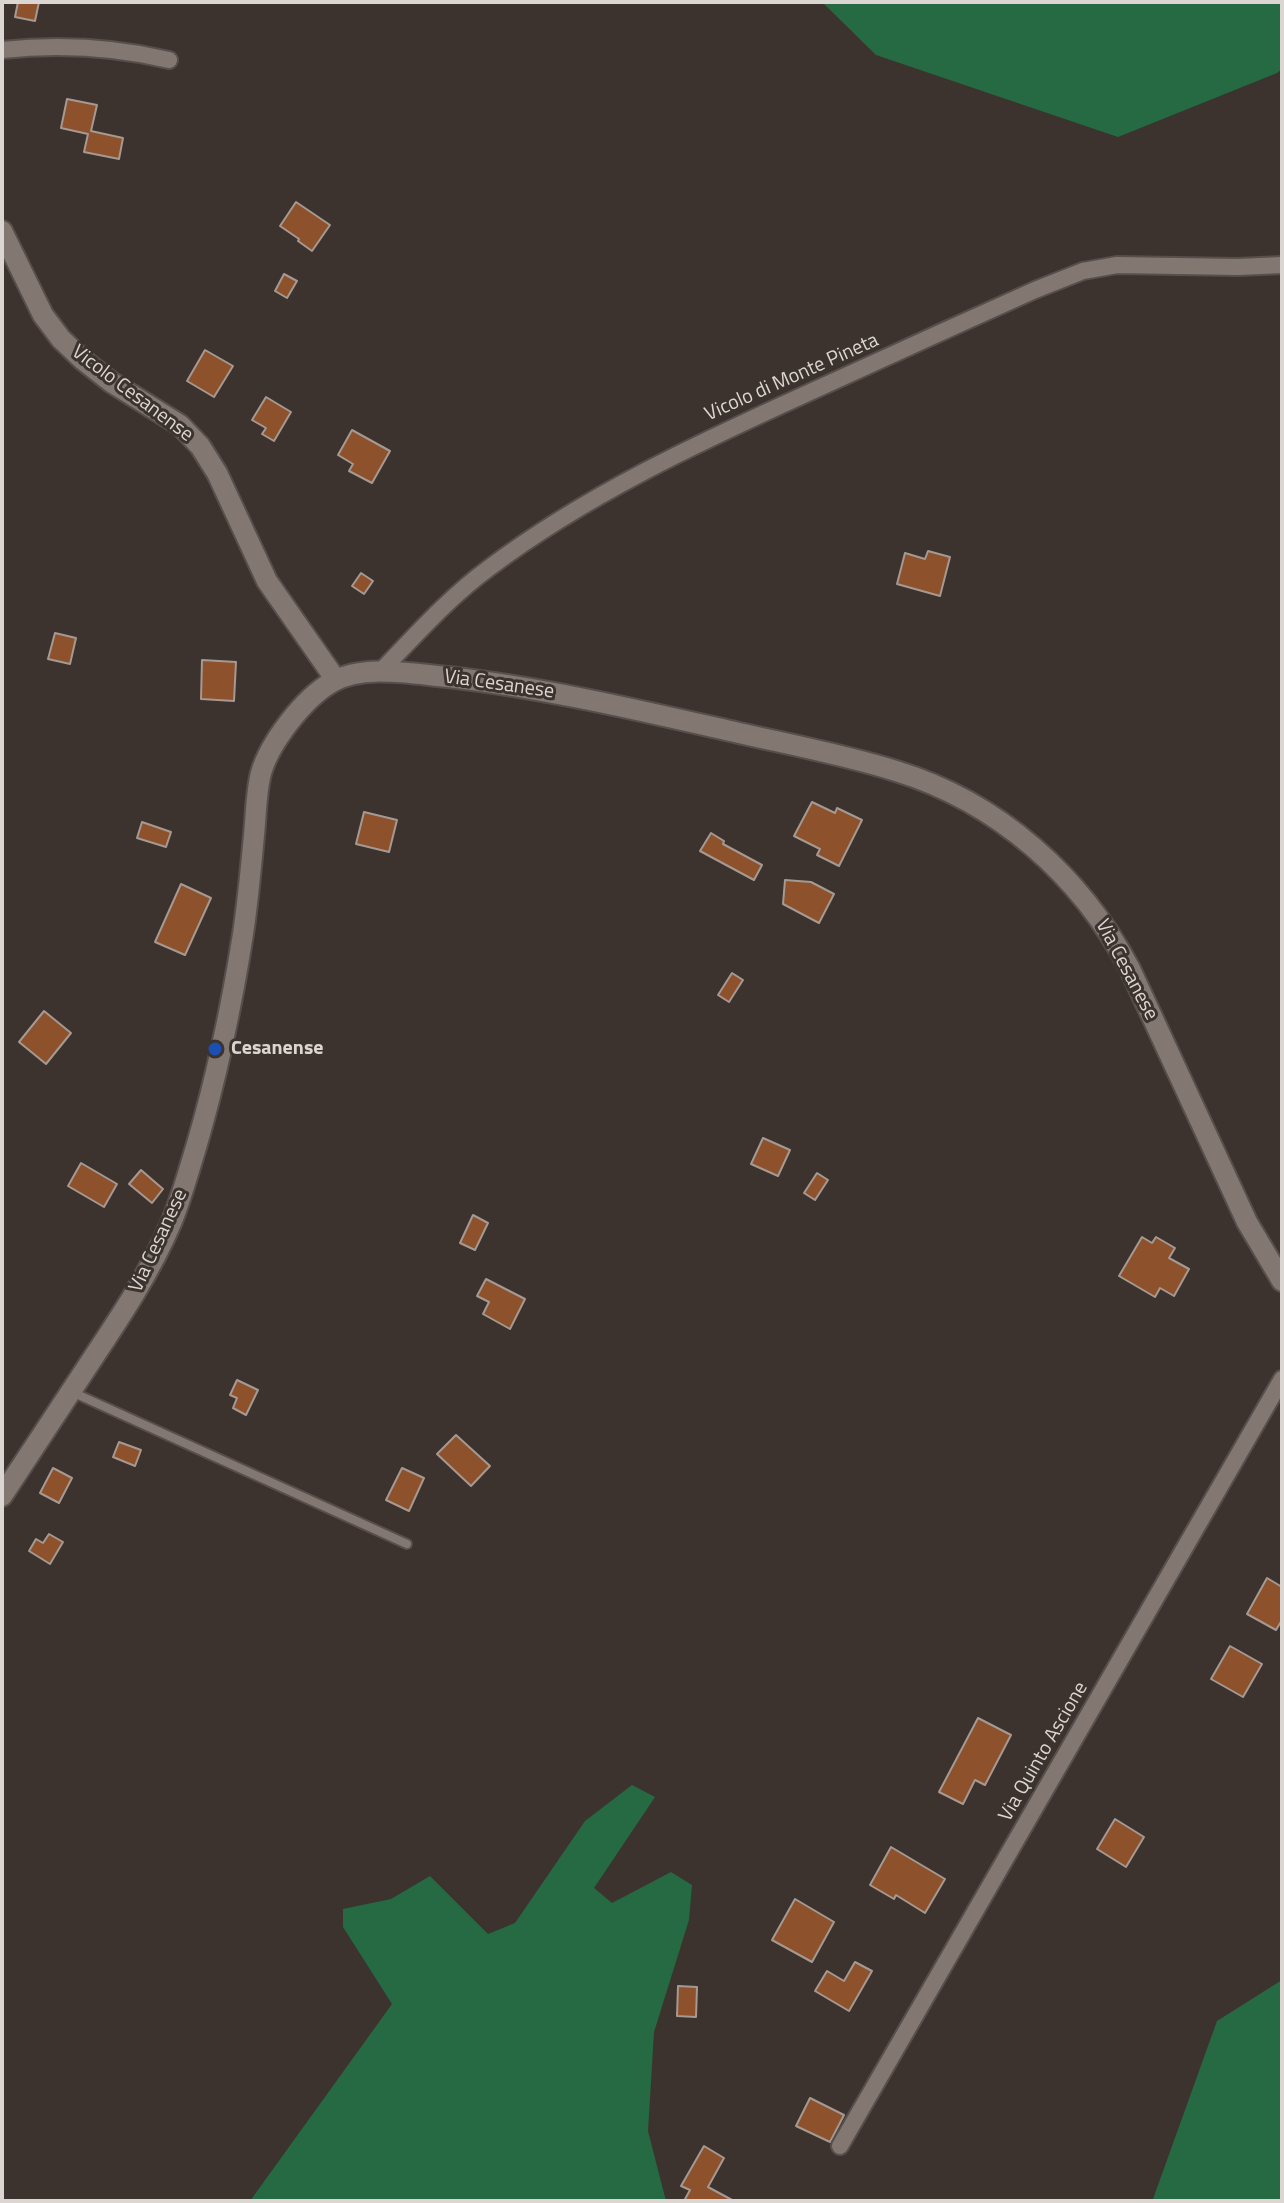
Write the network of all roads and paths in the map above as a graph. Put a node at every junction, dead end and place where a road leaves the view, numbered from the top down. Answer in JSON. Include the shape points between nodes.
{"nodes":[{"id":1,"x":2,"y":50,"type":"edge"},
{"id":2,"x":169,"y":60,"type":"dead end"},
{"id":3,"x":2,"y":231,"type":"edge"},
{"id":4,"x":1282,"y":265,"type":"edge"},
{"id":5,"x":379,"y":673,"type":"junction"},
{"id":6,"x":336,"y":680,"type":"junction"},
{"id":7,"x":1282,"y":1281,"type":"edge"},
{"id":8,"x":1282,"y":1379,"type":"edge"},
{"id":9,"x":71,"y":1392,"type":"junction"},
{"id":10,"x":2,"y":1496,"type":"edge"},
{"id":11,"x":407,"y":1544,"type":"dead end"},
{"id":12,"x":840,"y":2146,"type":"dead end"}],
"edges":[{"from":1,"to":2,"type":"street","via":[[90,47]]},
{"from":3,"to":6,"type":"street","name":"Vicolo Cesanense","via":[[43,315],[61,339],[100,374],[173,420],[200,446],[267,581]]},
{"from":4,"to":5,"type":"street","name":"Vicolo di Monte Pineta","via":[[1117,265],[1074,274],[1021,296],[713,436],[591,502],[486,569]]},
{"from":5,"to":6,"type":"street","name":"Via Cesanese"},
{"from":5,"to":7,"type":"street","name":"Via Cesanese","via":[[467,679],[574,696],[834,754],[928,782],[996,819],[1059,869],[1114,940],[1247,1222]]},
{"from":6,"to":9,"type":"street","name":"Via Cesanese","via":[[287,726],[261,772],[234,988],[185,1184],[137,1291]]},
{"from":8,"to":12,"type":"street","name":"Via Quinto Ascione"},
{"from":9,"to":10,"type":"street","name":"Via Cesanese"},
{"from":9,"to":11,"type":"lane"}]}
